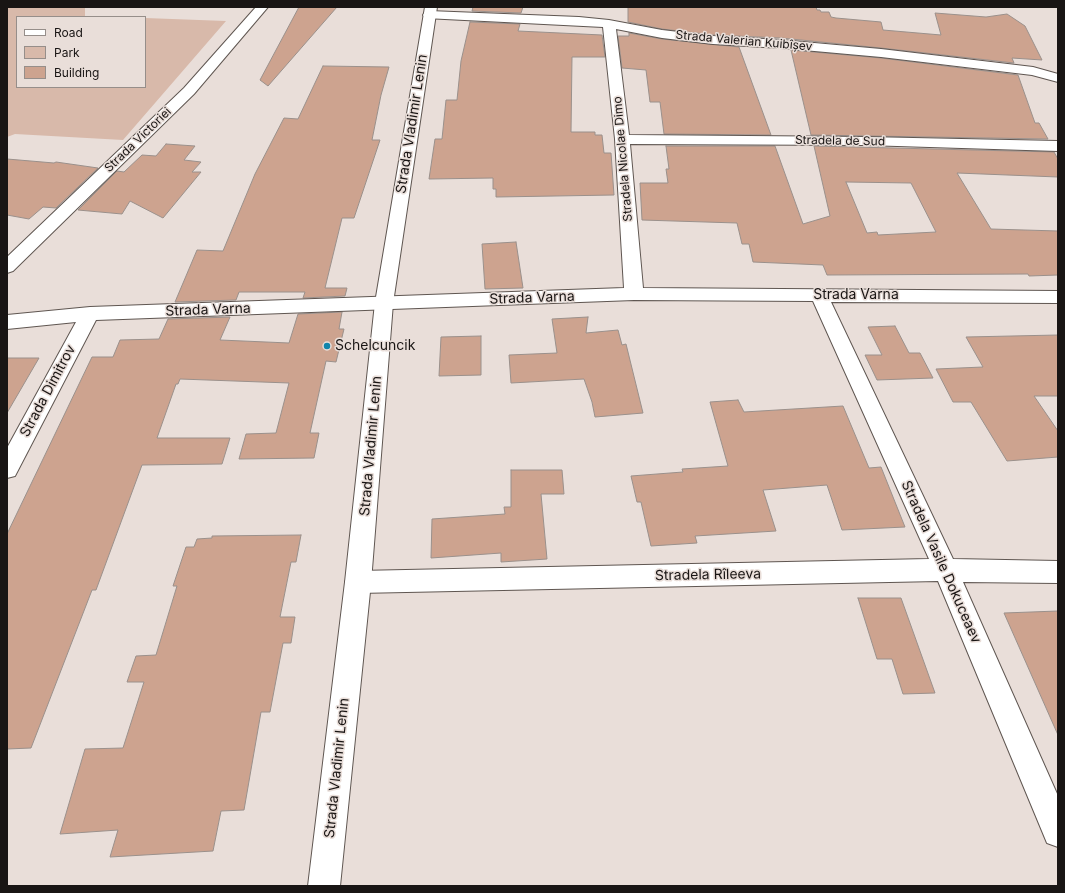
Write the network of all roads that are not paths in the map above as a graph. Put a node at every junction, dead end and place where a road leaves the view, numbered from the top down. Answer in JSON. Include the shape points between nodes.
{"nodes":[{"id":1,"x":262,"y":7,"type":"edge"},
{"id":2,"x":430,"y":11,"type":"edge"},
{"id":3,"x":609,"y":24,"type":"junction"},
{"id":4,"x":1058,"y":78,"type":"edge"},
{"id":5,"x":622,"y":139,"type":"junction"},
{"id":6,"x":1058,"y":146,"type":"edge"},
{"id":7,"x":7,"y":267,"type":"edge"},
{"id":8,"x":634,"y":294,"type":"junction"},
{"id":9,"x":819,"y":295,"type":"junction"},
{"id":10,"x":1058,"y":297,"type":"edge"},
{"id":11,"x":384,"y":303,"type":"junction"},
{"id":12,"x":90,"y":314,"type":"junction"},
{"id":13,"x":7,"y":322,"type":"edge"},
{"id":14,"x":7,"y":468,"type":"edge"},
{"id":15,"x":946,"y":570,"type":"junction"},
{"id":16,"x":1058,"y":572,"type":"edge"},
{"id":17,"x":358,"y":582,"type":"junction"},
{"id":18,"x":1058,"y":832,"type":"edge"},
{"id":19,"x":324,"y":886,"type":"edge"}],
"edges":[{"from":1,"to":7,"type":"street","name":"Strada Victoriei","via":[[189,91]]},
{"from":2,"to":3,"type":"street","name":"Strada Valerian Kuibîșev"},
{"from":2,"to":11,"type":"street","name":"Strada Vladimir Lenin"},
{"from":3,"to":4,"type":"street","name":"Strada Valerian Kuibîșev","via":[[713,40],[889,54],[1033,71]]},
{"from":3,"to":5,"type":"street","name":"Stradela Nicolae Dimo"},
{"from":5,"to":6,"type":"street","name":"Stradela de Sud","via":[[873,141]]},
{"from":5,"to":8,"type":"street","name":"Stradela Nicolae Dimo"},
{"from":8,"to":9,"type":"street","name":"Strada Varna"},
{"from":8,"to":11,"type":"street","name":"Strada Varna"},
{"from":9,"to":10,"type":"street","name":"Strada Varna"},
{"from":9,"to":15,"type":"street","name":"Stradela Vasile Dokuceaev"},
{"from":11,"to":12,"type":"street","name":"Strada Varna"},
{"from":11,"to":17,"type":"street","name":"Strada Vladimir Lenin"},
{"from":12,"to":13,"type":"street","name":"Strada Varna"},
{"from":12,"to":14,"type":"street","name":"Strada Dimitrov"},
{"from":15,"to":16,"type":"street","name":"Stradela Rîleeva"},
{"from":15,"to":17,"type":"street","name":"Stradela Rîleeva"},
{"from":15,"to":18,"type":"street","name":"Stradela Vasile Dokuceaev"},
{"from":17,"to":19,"type":"street","name":"Strada Vladimir Lenin"}]}
